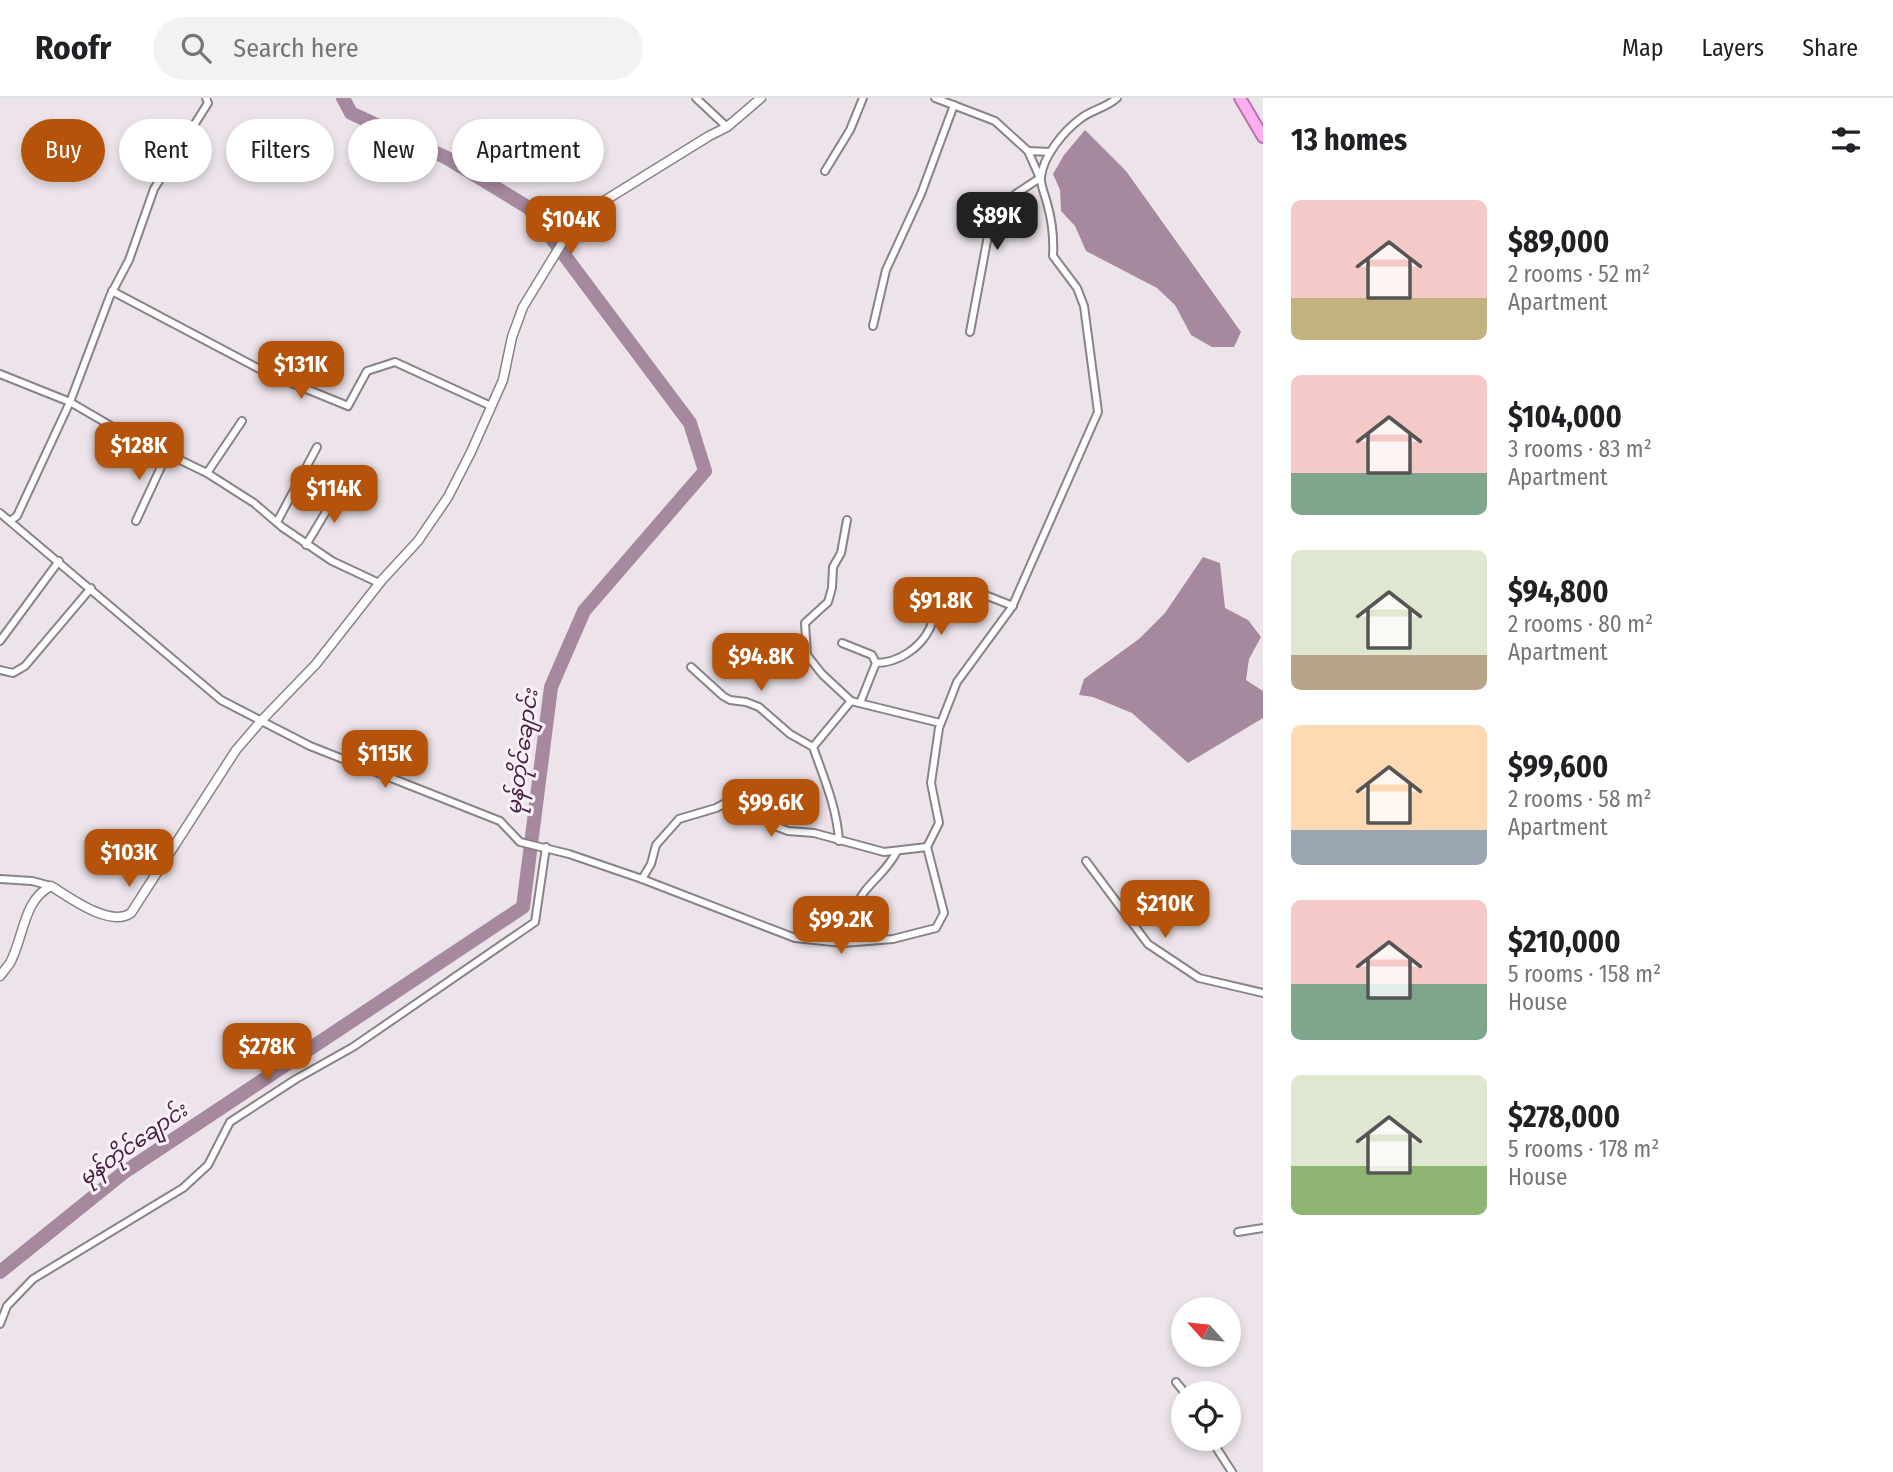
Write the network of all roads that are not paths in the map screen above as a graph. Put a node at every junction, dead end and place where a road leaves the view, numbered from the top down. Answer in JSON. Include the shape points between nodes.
{"nodes":[{"id":1,"x":206,"y":98,"type":"edge"},
{"id":2,"x":696,"y":98,"type":"edge"},
{"id":3,"x":761,"y":98,"type":"edge"},
{"id":4,"x":863,"y":98,"type":"edge"},
{"id":5,"x":935,"y":98,"type":"edge"},
{"id":6,"x":1117,"y":98,"type":"edge"},
{"id":7,"x":1240,"y":98,"type":"edge"},
{"id":8,"x":954,"y":105,"type":"junction"},
{"id":9,"x":727,"y":127,"type":"junction"},
{"id":10,"x":1263,"y":137,"type":"edge"},
{"id":11,"x":1028,"y":151,"type":"junction"},
{"id":12,"x":1051,"y":152,"type":"junction"},
{"id":13,"x":825,"y":170,"type":"dead end"},
{"id":14,"x":1040,"y":178,"type":"junction"},
{"id":15,"x":112,"y":290,"type":"junction"},
{"id":16,"x":873,"y":326,"type":"dead end"},
{"id":17,"x":970,"y":332,"type":"dead end"},
{"id":18,"x":0,"y":374,"type":"edge"},
{"id":19,"x":70,"y":402,"type":"junction"},
{"id":20,"x":491,"y":406,"type":"junction"},
{"id":21,"x":242,"y":421,"type":"dead end"},
{"id":22,"x":317,"y":447,"type":"dead end"},
{"id":23,"x":167,"y":454,"type":"junction"},
{"id":24,"x":207,"y":473,"type":"junction"},
{"id":25,"x":339,"y":490,"type":"dead end"},
{"id":26,"x":0,"y":513,"type":"edge"},
{"id":27,"x":847,"y":520,"type":"dead end"},
{"id":28,"x":10,"y":521,"type":"junction"},
{"id":29,"x":136,"y":521,"type":"dead end"},
{"id":30,"x":277,"y":523,"type":"junction"},
{"id":31,"x":306,"y":545,"type":"junction"},
{"id":32,"x":59,"y":561,"type":"junction"},
{"id":33,"x":379,"y":583,"type":"junction"},
{"id":34,"x":90,"y":588,"type":"junction"},
{"id":35,"x":1013,"y":606,"type":"junction"},
{"id":36,"x":0,"y":641,"type":"edge"},
{"id":37,"x":842,"y":643,"type":"dead end"},
{"id":38,"x":876,"y":663,"type":"junction"},
{"id":39,"x":691,"y":667,"type":"dead end"},
{"id":40,"x":0,"y":670,"type":"edge"},
{"id":41,"x":851,"y":701,"type":"junction"},
{"id":42,"x":860,"y":703,"type":"junction"},
{"id":43,"x":261,"y":721,"type":"junction"},
{"id":44,"x":940,"y":723,"type":"junction"},
{"id":45,"x":813,"y":747,"type":"junction"},
{"id":46,"x":839,"y":841,"type":"junction"},
{"id":47,"x":542,"y":846,"type":"junction"},
{"id":48,"x":927,"y":847,"type":"junction"},
{"id":49,"x":897,"y":851,"type":"junction"},
{"id":50,"x":1086,"y":861,"type":"dead end"},
{"id":51,"x":0,"y":879,"type":"edge"},
{"id":52,"x":642,"y":879,"type":"junction"},
{"id":53,"x":51,"y":886,"type":"junction"},
{"id":54,"x":843,"y":943,"type":"junction"},
{"id":55,"x":0,"y":976,"type":"edge"},
{"id":56,"x":1263,"y":993,"type":"edge"},
{"id":57,"x":1263,"y":1228,"type":"edge"},
{"id":58,"x":1238,"y":1232,"type":"dead end"},
{"id":59,"x":0,"y":1324,"type":"edge"},
{"id":60,"x":1218,"y":1451,"type":"edge"},
{"id":61,"x":1232,"y":1472,"type":"edge"}],
"edges":[{"from":1,"to":15,"type":"street","via":[[201,118],[153,188],[129,260]]},
{"from":2,"to":9,"type":"street"},
{"from":3,"to":9,"type":"street"},
{"from":4,"to":13,"type":"street"},
{"from":5,"to":8,"type":"street"},
{"from":6,"to":12,"type":"street","via":[[1081,118]]},
{"from":7,"to":10,"type":"highway"},
{"from":8,"to":11,"type":"street","via":[[995,121]]},
{"from":8,"to":16,"type":"street","via":[[886,270]]},
{"from":9,"to":20,"type":"street","via":[[596,206],[570,230],[523,307]]},
{"from":11,"to":12,"type":"street"},
{"from":11,"to":14,"type":"street"},
{"from":12,"to":14,"type":"street"},
{"from":14,"to":17,"type":"street","via":[[1017,193],[990,225]]},
{"from":14,"to":35,"type":"street","via":[[1053,256],[1077,288],[1084,306],[1098,412]]},
{"from":15,"to":19,"type":"street"},
{"from":15,"to":20,"type":"street","via":[[256,367],[348,406],[367,371],[395,362]]},
{"from":18,"to":19,"type":"street"},
{"from":19,"to":23,"type":"street"},
{"from":19,"to":28,"type":"street","via":[[17,516]]},
{"from":20,"to":33,"type":"street","via":[[447,497],[418,541]]},
{"from":21,"to":24,"type":"street"},
{"from":22,"to":30,"type":"street"},
{"from":23,"to":24,"type":"street"},
{"from":23,"to":29,"type":"street"},
{"from":24,"to":30,"type":"street"},
{"from":25,"to":31,"type":"street"},
{"from":26,"to":28,"type":"street"},
{"from":27,"to":41,"type":"street","via":[[828,602],[805,623],[807,655]]},
{"from":28,"to":32,"type":"street"},
{"from":30,"to":31,"type":"street"},
{"from":31,"to":33,"type":"street"},
{"from":32,"to":34,"type":"street"},
{"from":32,"to":36,"type":"street"},
{"from":33,"to":43,"type":"street","via":[[316,664]]},
{"from":34,"to":40,"type":"street","via":[[25,666],[13,673]]},
{"from":34,"to":43,"type":"street","via":[[221,700]]},
{"from":35,"to":38,"type":"street","via":[[962,586],[937,584],[930,628],[923,638],[903,657]]},
{"from":35,"to":44,"type":"street","via":[[957,682]]},
{"from":37,"to":38,"type":"street","via":[[872,655]]},
{"from":38,"to":42,"type":"street"},
{"from":39,"to":45,"type":"street","via":[[730,700],[759,707]]},
{"from":41,"to":42,"type":"street"},
{"from":41,"to":45,"type":"street"},
{"from":42,"to":44,"type":"street"},
{"from":43,"to":47,"type":"street","via":[[310,746],[500,821],[520,842]]},
{"from":43,"to":53,"type":"street","via":[[236,750],[131,913],[114,918],[88,909]]},
{"from":44,"to":48,"type":"street","via":[[931,783],[939,824]]},
{"from":45,"to":46,"type":"street","via":[[833,803]]},
{"from":46,"to":49,"type":"street","via":[[872,851]]},
{"from":46,"to":52,"type":"street","via":[[788,831],[742,800],[731,800],[679,819],[656,845]]},
{"from":47,"to":52,"type":"street"},
{"from":47,"to":59,"type":"street","via":[[535,922],[353,1047],[230,1122],[208,1165],[183,1188],[33,1279],[7,1306]]},
{"from":48,"to":49,"type":"street"},
{"from":48,"to":54,"type":"street","via":[[944,912],[936,928],[893,939]]},
{"from":49,"to":54,"type":"street","via":[[865,891]]},
{"from":50,"to":56,"type":"street","via":[[1148,944],[1199,978]]},
{"from":51,"to":53,"type":"street"},
{"from":52,"to":54,"type":"street","via":[[795,938]]},
{"from":53,"to":55,"type":"street","via":[[39,892]]},
{"from":57,"to":58,"type":"street"},
{"from":60,"to":61,"type":"street"}]}
